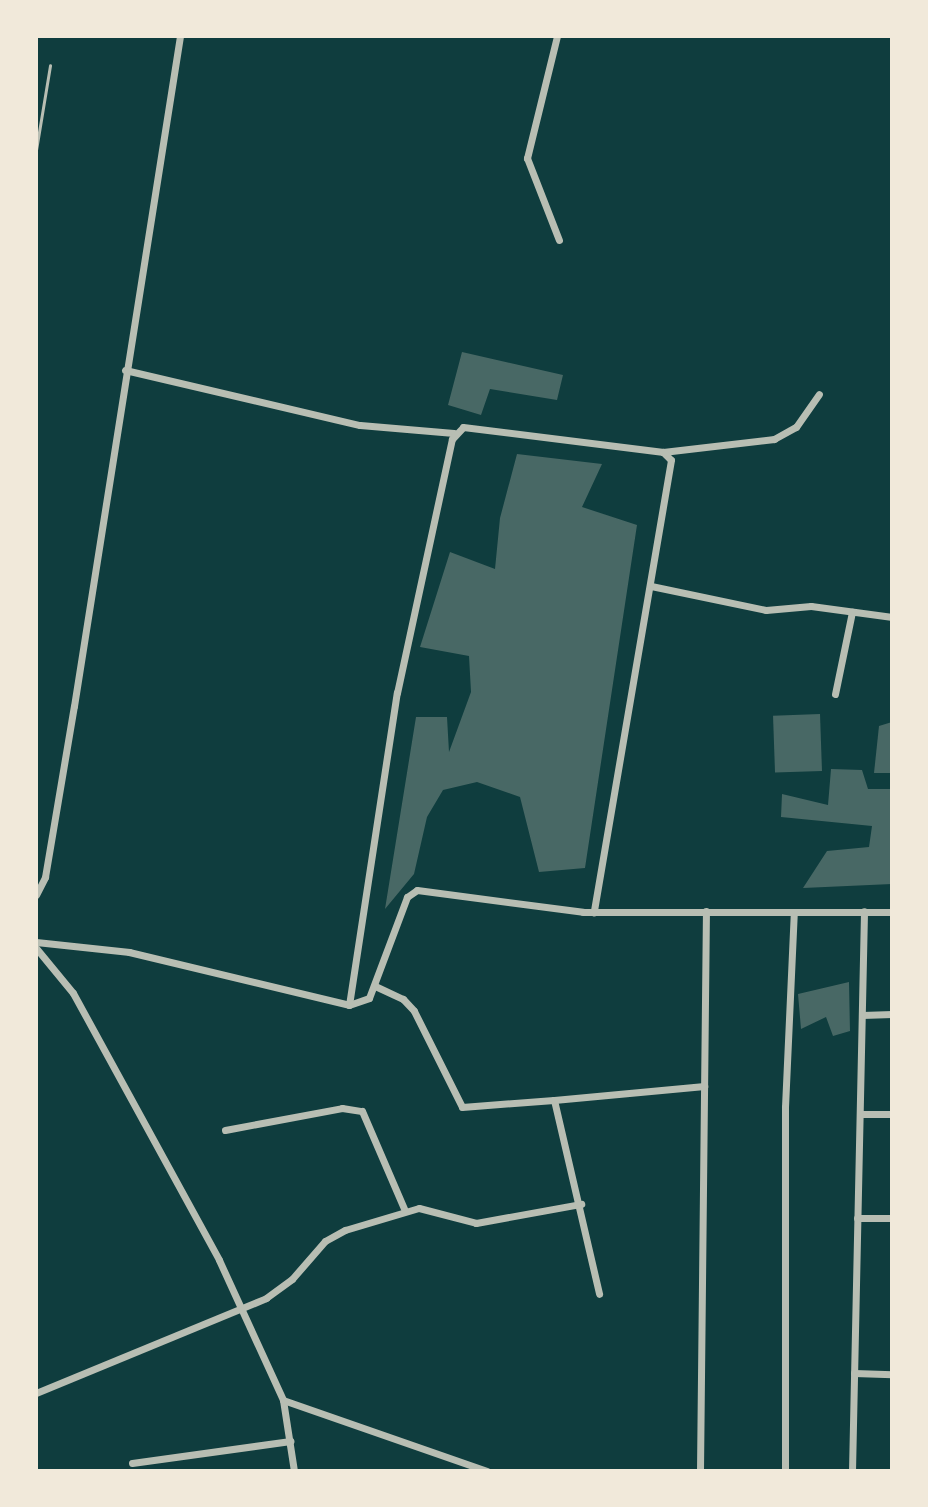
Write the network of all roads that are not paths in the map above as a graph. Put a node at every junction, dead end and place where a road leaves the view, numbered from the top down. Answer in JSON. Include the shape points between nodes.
{"nodes":[{"id":1,"x":180,"y":36,"type":"edge"},
{"id":2,"x":557,"y":36,"type":"edge"},
{"id":3,"x":50,"y":65,"type":"dead end"},
{"id":4,"x":36,"y":150,"type":"edge"},
{"id":5,"x":559,"y":240,"type":"dead end"},
{"id":6,"x":125,"y":370,"type":"junction"},
{"id":7,"x":819,"y":394,"type":"dead end"},
{"id":8,"x":454,"y":433,"type":"junction"},
{"id":9,"x":663,"y":452,"type":"junction"},
{"id":10,"x":651,"y":586,"type":"junction"},
{"id":11,"x":852,"y":612,"type":"junction"},
{"id":12,"x":892,"y":617,"type":"edge"},
{"id":13,"x":835,"y":694,"type":"dead end"},
{"id":14,"x":36,"y":895,"type":"edge"},
{"id":15,"x":706,"y":911,"type":"junction"},
{"id":16,"x":864,"y":911,"type":"junction"},
{"id":17,"x":594,"y":912,"type":"junction"},
{"id":18,"x":794,"y":912,"type":"junction"},
{"id":19,"x":892,"y":912,"type":"edge"},
{"id":20,"x":36,"y":945,"type":"edge"},
{"id":21,"x":375,"y":986,"type":"junction"},
{"id":22,"x":349,"y":1005,"type":"junction"},
{"id":23,"x":892,"y":1014,"type":"edge"},
{"id":24,"x":862,"y":1015,"type":"junction"},
{"id":25,"x":704,"y":1086,"type":"junction"},
{"id":26,"x":554,"y":1100,"type":"junction"},
{"id":27,"x":860,"y":1114,"type":"junction"},
{"id":28,"x":892,"y":1114,"type":"edge"},
{"id":29,"x":225,"y":1130,"type":"dead end"},
{"id":30,"x":581,"y":1204,"type":"junction"},
{"id":31,"x":405,"y":1211,"type":"junction"},
{"id":32,"x":857,"y":1218,"type":"junction"},
{"id":33,"x":892,"y":1218,"type":"edge"},
{"id":34,"x":599,"y":1294,"type":"dead end"},
{"id":35,"x":243,"y":1310,"type":"junction"},
{"id":36,"x":854,"y":1373,"type":"junction"},
{"id":37,"x":892,"y":1374,"type":"edge"},
{"id":38,"x":36,"y":1393,"type":"edge"},
{"id":39,"x":283,"y":1400,"type":"junction"},
{"id":40,"x":290,"y":1441,"type":"junction"},
{"id":41,"x":132,"y":1463,"type":"dead end"},
{"id":42,"x":294,"y":1471,"type":"edge"},
{"id":43,"x":487,"y":1471,"type":"edge"},
{"id":44,"x":700,"y":1471,"type":"edge"},
{"id":45,"x":785,"y":1471,"type":"edge"},
{"id":46,"x":852,"y":1471,"type":"edge"}],
"edges":[{"from":1,"to":6,"type":"street"},
{"from":2,"to":5,"type":"street","via":[[527,158]]},
{"from":3,"to":4,"type":"lane"},
{"from":6,"to":8,"type":"street","via":[[360,425]]},
{"from":6,"to":14,"type":"street","via":[[45,877]]},
{"from":7,"to":9,"type":"street","via":[[796,427],[774,439]]},
{"from":8,"to":9,"type":"street","via":[[471,426]]},
{"from":8,"to":22,"type":"street","via":[[397,693]]},
{"from":9,"to":10,"type":"street","via":[[672,465]]},
{"from":10,"to":11,"type":"street","via":[[766,610],[811,606]]},
{"from":10,"to":17,"type":"street"},
{"from":11,"to":12,"type":"street"},
{"from":11,"to":13,"type":"street"},
{"from":15,"to":17,"type":"street"},
{"from":15,"to":18,"type":"street"},
{"from":15,"to":25,"type":"street"},
{"from":16,"to":18,"type":"street"},
{"from":16,"to":19,"type":"street"},
{"from":16,"to":24,"type":"street"},
{"from":17,"to":21,"type":"street","via":[[412,891]]},
{"from":18,"to":45,"type":"street","via":[[785,1107]]},
{"from":20,"to":22,"type":"street","via":[[129,952]]},
{"from":20,"to":35,"type":"street","via":[[73,993],[148,1122]]},
{"from":21,"to":22,"type":"street","via":[[369,998]]},
{"from":21,"to":26,"type":"street","via":[[403,999],[414,1011],[462,1107]]},
{"from":23,"to":24,"type":"street"},
{"from":24,"to":27,"type":"street"},
{"from":25,"to":26,"type":"street"},
{"from":25,"to":44,"type":"street"},
{"from":26,"to":30,"type":"street"},
{"from":27,"to":28,"type":"street"},
{"from":27,"to":32,"type":"street"},
{"from":29,"to":31,"type":"street","via":[[342,1108],[362,1111]]},
{"from":30,"to":31,"type":"street","via":[[476,1223],[430,1209]]},
{"from":30,"to":34,"type":"street"},
{"from":31,"to":35,"type":"street","via":[[325,1241],[280,1290]]},
{"from":32,"to":33,"type":"street"},
{"from":32,"to":36,"type":"street"},
{"from":35,"to":38,"type":"street"},
{"from":35,"to":39,"type":"street"},
{"from":36,"to":37,"type":"street"},
{"from":36,"to":46,"type":"street"},
{"from":39,"to":40,"type":"street"},
{"from":39,"to":43,"type":"street"},
{"from":40,"to":41,"type":"street"},
{"from":40,"to":42,"type":"street"}]}
